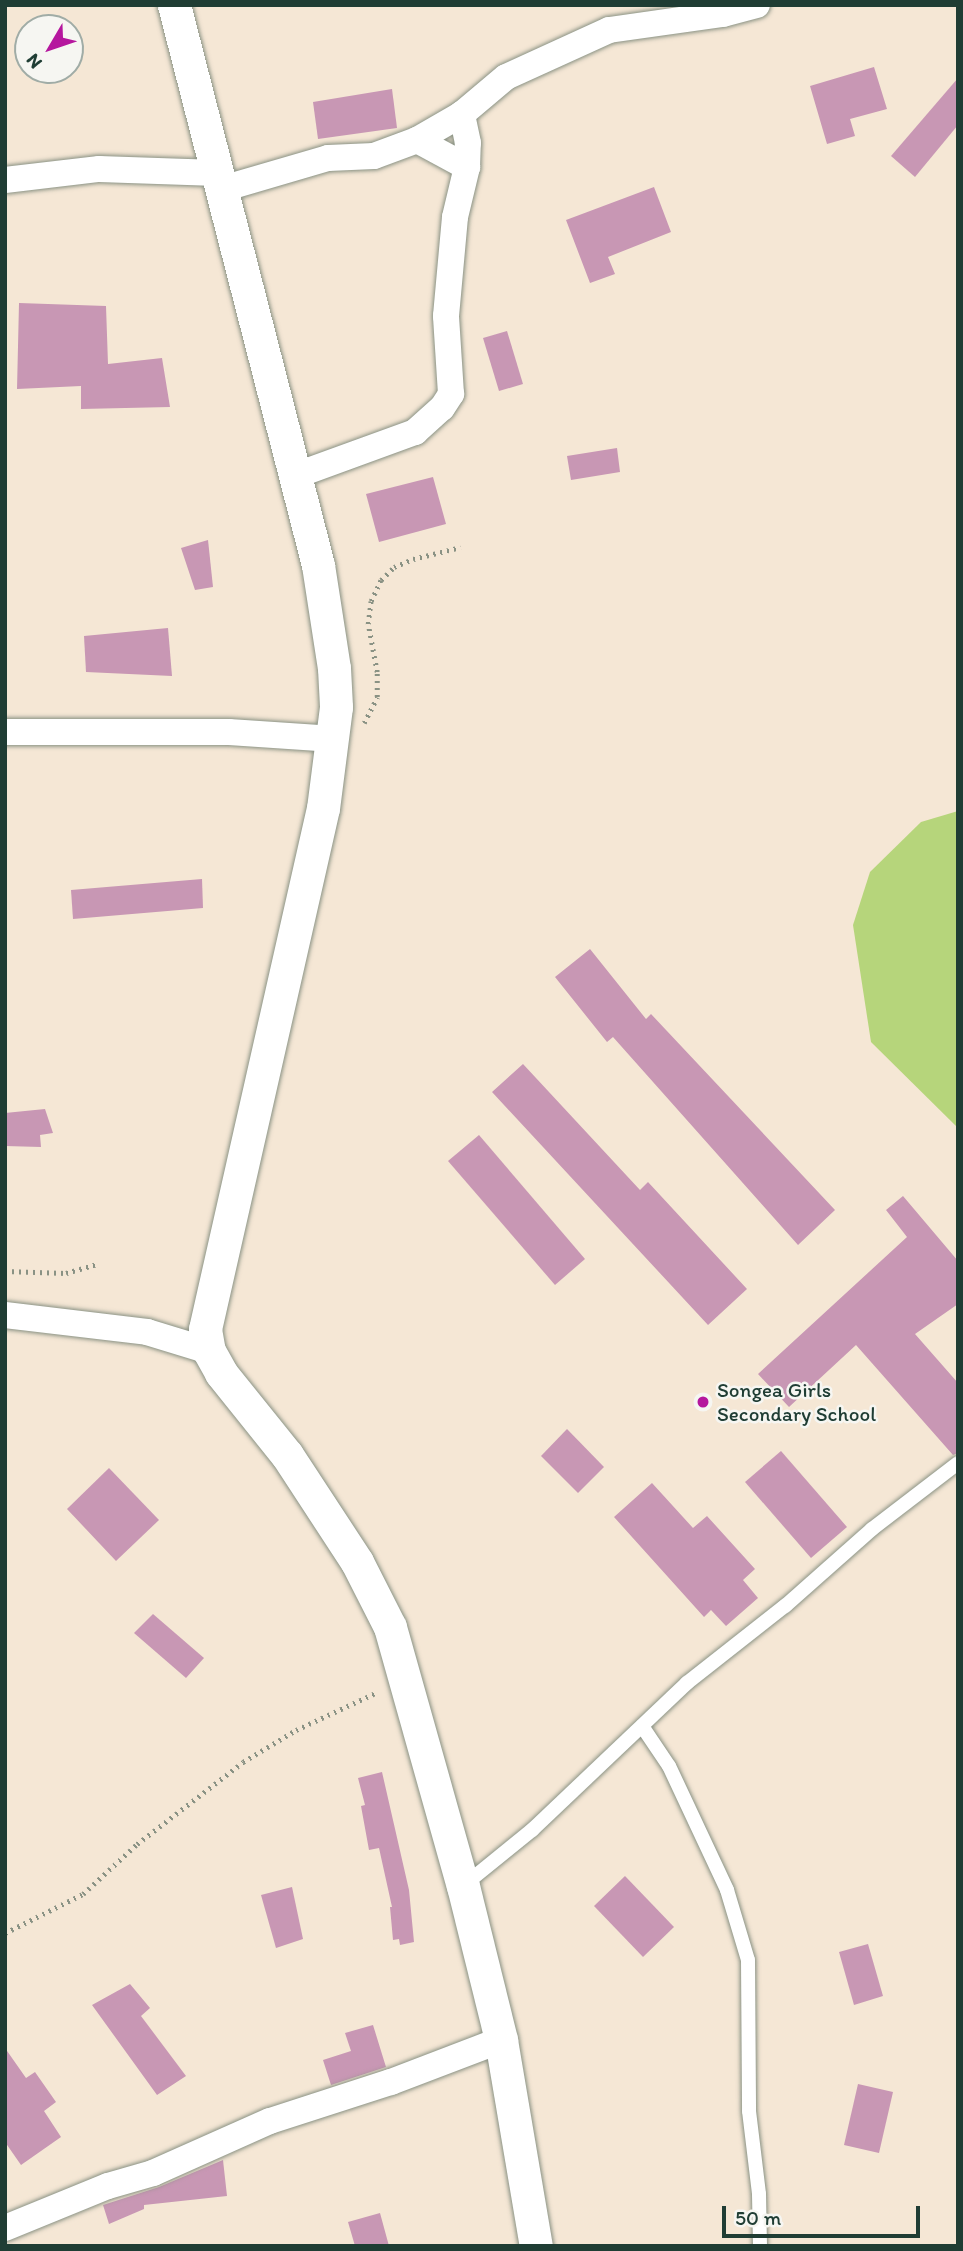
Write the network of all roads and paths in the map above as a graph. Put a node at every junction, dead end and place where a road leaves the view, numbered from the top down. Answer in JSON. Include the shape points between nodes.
{"nodes":[{"id":1,"x":174,"y":5,"type":"edge"},
{"id":2,"x":757,"y":5,"type":"edge"},
{"id":3,"x":462,"y":114,"type":"junction"},
{"id":4,"x":417,"y":140,"type":"junction"},
{"id":5,"x":467,"y":167,"type":"junction"},
{"id":6,"x":5,"y":180,"type":"edge"},
{"id":7,"x":219,"y":181,"type":"junction"},
{"id":8,"x":297,"y":475,"type":"junction"},
{"id":9,"x":461,"y":547,"type":"dead end"},
{"id":10,"x":5,"y":732,"type":"edge"},
{"id":11,"x":334,"y":738,"type":"junction"},
{"id":12,"x":98,"y":1264,"type":"dead end"},
{"id":13,"x":5,"y":1272,"type":"edge"},
{"id":14,"x":5,"y":1315,"type":"edge"},
{"id":15,"x":209,"y":1350,"type":"junction"},
{"id":16,"x":958,"y":1463,"type":"edge"},
{"id":17,"x":407,"y":1679,"type":"junction"},
{"id":18,"x":642,"y":1726,"type":"junction"},
{"id":19,"x":463,"y":1885,"type":"junction"},
{"id":20,"x":5,"y":1933,"type":"edge"},
{"id":21,"x":501,"y":2040,"type":"junction"},
{"id":22,"x":5,"y":2228,"type":"edge"},
{"id":23,"x":536,"y":2246,"type":"edge"},
{"id":24,"x":760,"y":2246,"type":"edge"}],
"edges":[{"from":1,"to":7,"type":"street"},
{"from":2,"to":3,"type":"street","via":[[609,30],[506,77]]},
{"from":3,"to":4,"type":"street"},
{"from":3,"to":5,"type":"street"},
{"from":4,"to":5,"type":"street"},
{"from":4,"to":7,"type":"street","via":[[374,156],[328,158]]},
{"from":5,"to":8,"type":"street","via":[[455,216],[446,316],[450,394],[442,408],[415,432]]},
{"from":6,"to":7,"type":"street","via":[[99,169]]},
{"from":7,"to":8,"type":"street"},
{"from":8,"to":11,"type":"street","via":[[318,565],[334,668]]},
{"from":9,"to":11,"type":"path","via":[[435,551],[394,567],[381,580],[371,601],[368,624],[377,696],[363,724]]},
{"from":10,"to":11,"type":"street","via":[[229,732]]},
{"from":11,"to":15,"type":"street","via":[[309,872],[209,1307],[205,1329]]},
{"from":12,"to":13,"type":"path","via":[[66,1273]]},
{"from":14,"to":15,"type":"street","via":[[147,1332]]},
{"from":15,"to":17,"type":"street","via":[[221,1373],[287,1455],[357,1562],[390,1627]]},
{"from":16,"to":18,"type":"lane","via":[[872,1529]]},
{"from":17,"to":19,"type":"street"},
{"from":17,"to":20,"type":"path","via":[[308,1724],[243,1762],[137,1844],[83,1894]]},
{"from":18,"to":19,"type":"lane","via":[[532,1830]]},
{"from":18,"to":24,"type":"lane","via":[[669,1766],[727,1890],[748,1960],[749,2111]]},
{"from":19,"to":21,"type":"street"},
{"from":21,"to":22,"type":"street","via":[[270,2121],[153,2173]]},
{"from":21,"to":23,"type":"street"}]}
